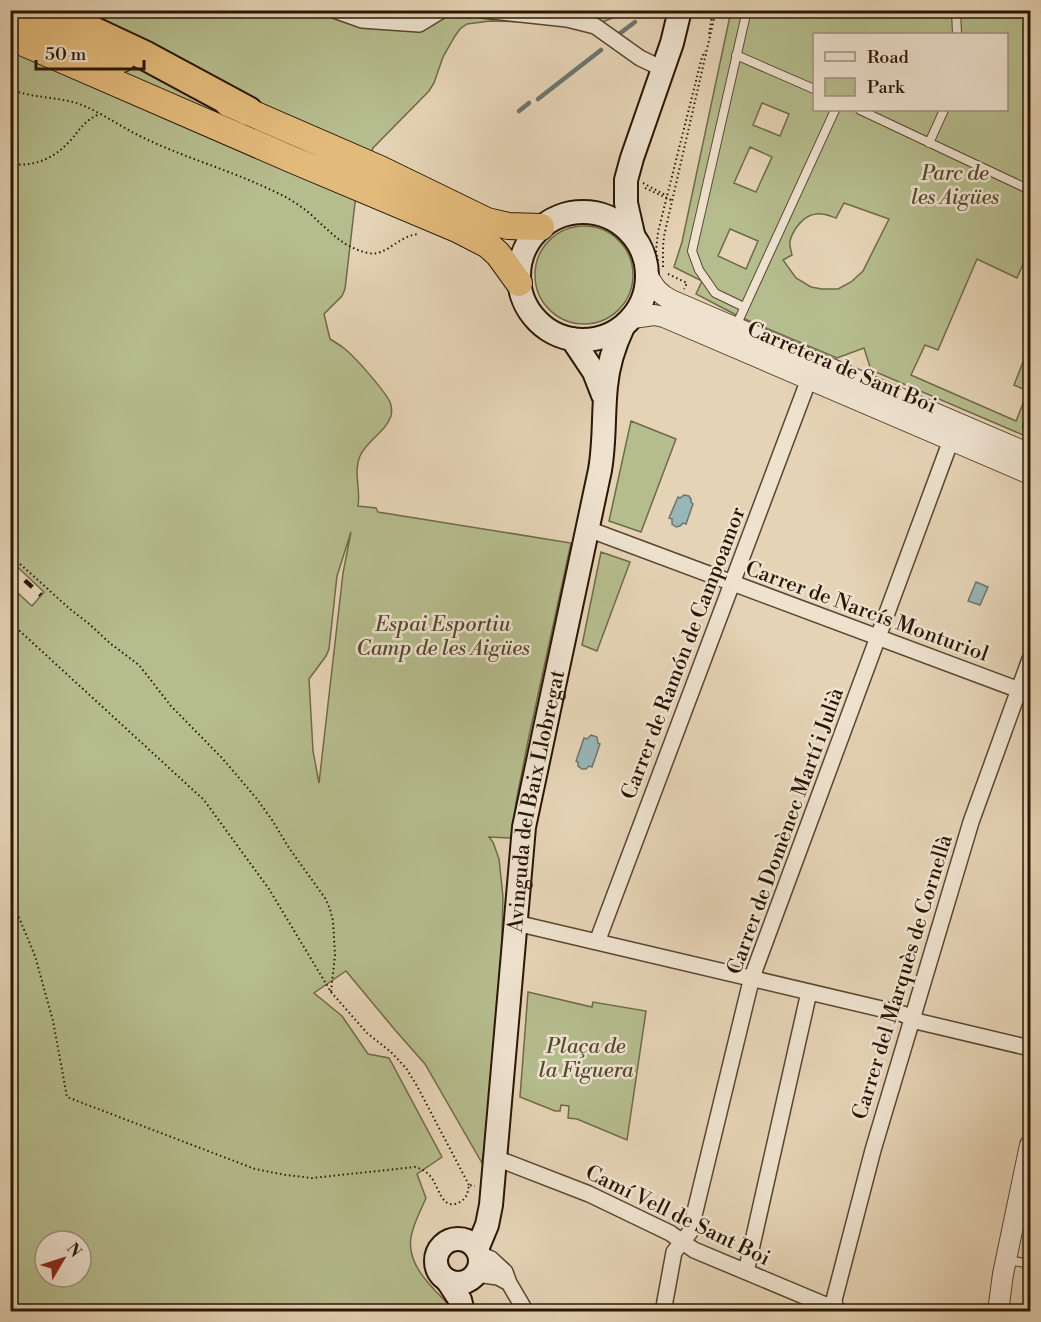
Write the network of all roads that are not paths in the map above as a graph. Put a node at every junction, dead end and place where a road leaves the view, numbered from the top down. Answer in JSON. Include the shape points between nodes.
{"nodes":[{"id":1,"x":12,"y":10,"type":"edge"},
{"id":2,"x":48,"y":10,"type":"edge"},
{"id":3,"x":680,"y":10,"type":"edge"},
{"id":4,"x":747,"y":10,"type":"edge"},
{"id":5,"x":956,"y":10,"type":"edge"},
{"id":6,"x":328,"y":14,"type":"edge"},
{"id":7,"x":446,"y":14,"type":"edge"},
{"id":8,"x":481,"y":14,"type":"edge"},
{"id":9,"x":957,"y":33,"type":"edge"},
{"id":10,"x":10,"y":37,"type":"edge"},
{"id":11,"x":736,"y":55,"type":"junction"},
{"id":12,"x":663,"y":69,"type":"junction"},
{"id":13,"x":813,"y":89,"type":"edge"},
{"id":14,"x":248,"y":111,"type":"junction"},
{"id":15,"x":835,"y":111,"type":"edge"},
{"id":16,"x":862,"y":111,"type":"edge"},
{"id":17,"x":944,"y":111,"type":"edge"},
{"id":18,"x":929,"y":143,"type":"junction"},
{"id":19,"x":632,"y":181,"type":"junction"},
{"id":20,"x":1030,"y":190,"type":"edge"},
{"id":21,"x":590,"y":212,"type":"junction"},
{"id":22,"x":541,"y":227,"type":"junction"},
{"id":23,"x":633,"y":234,"type":"junction"},
{"id":24,"x":653,"y":268,"type":"junction"},
{"id":25,"x":519,"y":283,"type":"junction"},
{"id":26,"x":744,"y":307,"type":"junction"},
{"id":27,"x":628,"y":322,"type":"junction"},
{"id":28,"x":736,"y":328,"type":"junction"},
{"id":29,"x":572,"y":339,"type":"junction"},
{"id":30,"x":808,"y":379,"type":"junction"},
{"id":31,"x":605,"y":402,"type":"junction"},
{"id":32,"x":1030,"y":418,"type":"edge"},
{"id":33,"x":1030,"y":428,"type":"edge"},
{"id":34,"x":951,"y":440,"type":"junction"},
{"id":35,"x":1030,"y":454,"type":"edge"},
{"id":36,"x":1030,"y":474,"type":"edge"},
{"id":37,"x":588,"y":529,"type":"junction"},
{"id":38,"x":732,"y":583,"type":"junction"},
{"id":39,"x":878,"y":638,"type":"junction"},
{"id":40,"x":1030,"y":659,"type":"edge"},
{"id":41,"x":1025,"y":692,"type":"edge"},
{"id":42,"x":516,"y":923,"type":"junction"},
{"id":43,"x":597,"y":942,"type":"junction"},
{"id":44,"x":753,"y":979,"type":"junction"},
{"id":45,"x":809,"y":992,"type":"junction"},
{"id":46,"x":911,"y":1018,"type":"junction"},
{"id":47,"x":1030,"y":1048,"type":"edge"},
{"id":48,"x":1030,"y":1151,"type":"edge"},
{"id":49,"x":495,"y":1158,"type":"junction"},
{"id":50,"x":492,"y":1197,"type":"junction"},
{"id":51,"x":455,"y":1238,"type":"junction"},
{"id":52,"x":682,"y":1242,"type":"junction"},
{"id":53,"x":1006,"y":1259,"type":"junction"},
{"id":54,"x":476,"y":1264,"type":"junction"},
{"id":55,"x":1030,"y":1264,"type":"edge"},
{"id":56,"x":746,"y":1272,"type":"junction"},
{"id":57,"x":447,"y":1280,"type":"junction"},
{"id":58,"x":463,"y":1311,"type":"edge"},
{"id":59,"x":473,"y":1311,"type":"edge"},
{"id":60,"x":526,"y":1311,"type":"edge"},
{"id":61,"x":663,"y":1311,"type":"edge"},
{"id":62,"x":838,"y":1311,"type":"edge"},
{"id":63,"x":998,"y":1311,"type":"edge"}],
"edges":[{"from":1,"to":14,"type":"highway"},
{"from":2,"to":14,"type":"highway","via":[[146,56]]},
{"from":3,"to":12,"type":"main road"},
{"from":4,"to":11,"type":"lane"},
{"from":5,"to":9,"type":"lane"},
{"from":6,"to":7,"type":"street","via":[[419,24]]},
{"from":8,"to":12,"type":"street","via":[[567,19],[595,26]]},
{"from":10,"to":25,"type":"highway","via":[[457,229],[488,245]]},
{"from":11,"to":13,"type":"lane"},
{"from":11,"to":26,"type":"lane","via":[[692,251],[715,293]]},
{"from":12,"to":19,"type":"main road","via":[[632,158]]},
{"from":14,"to":22,"type":"highway","via":[[487,220],[508,226]]},
{"from":15,"to":26,"type":"lane"},
{"from":16,"to":18,"type":"lane"},
{"from":17,"to":18,"type":"lane"},
{"from":18,"to":20,"type":"lane"},
{"from":19,"to":21,"type":"main road"},
{"from":19,"to":23,"type":"main road","via":[[626,203]]},
{"from":21,"to":22,"type":"main road","via":[[560,216]]},
{"from":21,"to":23,"type":"main road","via":[[613,219]]},
{"from":22,"to":25,"type":"main road","via":[[524,249]]},
{"from":23,"to":24,"type":"main road"},
{"from":24,"to":27,"type":"main road","via":[[644,298]]},
{"from":24,"to":28,"type":"street","name":"Carretera de Sant Boi","via":[[656,291],[661,295]]},
{"from":25,"to":29,"type":"main road","via":[[523,299],[536,320],[556,334]]},
{"from":26,"to":28,"type":"lane"},
{"from":27,"to":29,"type":"main road","via":[[603,338]]},
{"from":27,"to":30,"type":"street","name":"Carretera de Sant Boi","via":[[654,315],[664,317]]},
{"from":27,"to":31,"type":"main road","name":"Avinguda del Baix Llobregat","via":[[608,370]]},
{"from":28,"to":35,"type":"street","name":"Carretera de Sant Boi"},
{"from":29,"to":31,"type":"main road","name":"Avinguda del Baix Llobregat","via":[[594,372]]},
{"from":30,"to":34,"type":"street","name":"Carretera de Sant Boi"},
{"from":30,"to":38,"type":"street","name":"Carrer de Ramón de Campoamor"},
{"from":31,"to":37,"type":"main road","name":"Avinguda del Baix Llobregat","via":[[603,456]]},
{"from":32,"to":33,"type":"lane"},
{"from":34,"to":36,"type":"street","name":"Carretera de Sant Boi"},
{"from":34,"to":39,"type":"street","name":"Carrer de Domènec Martí i Julià"},
{"from":37,"to":38,"type":"street","name":"Carrer de Narcís Monturiol"},
{"from":37,"to":42,"type":"main road","name":"Avinguda del Baix Llobregat","via":[[524,827]]},
{"from":38,"to":39,"type":"street","name":"Carrer de Narcís Monturiol"},
{"from":38,"to":43,"type":"street","name":"Carrer de Ramón de Campoamor"},
{"from":39,"to":41,"type":"street","name":"Carrer de Narcís Monturiol"},
{"from":39,"to":44,"type":"street","name":"Carrer de Domènec Martí i Julià"},
{"from":40,"to":41,"type":"street","name":"Carrer del Marquès de Cornellà"},
{"from":41,"to":46,"type":"street","name":"Carrer del Marquès de Cornellà","via":[[971,822]]},
{"from":42,"to":43,"type":"street"},
{"from":42,"to":49,"type":"main road","name":"Avinguda del Baix Llobregat"},
{"from":43,"to":44,"type":"street"},
{"from":44,"to":45,"type":"street"},
{"from":44,"to":52,"type":"street","name":"Carrer de Domènec Martí i Julià","via":[[690,1232]]},
{"from":45,"to":46,"type":"street"},
{"from":45,"to":56,"type":"street"},
{"from":46,"to":47,"type":"street"},
{"from":46,"to":62,"type":"street","name":"Carrer del Marquès de Cornellà","via":[[834,1300]]},
{"from":48,"to":53,"type":"street"},
{"from":49,"to":50,"type":"main road","name":"Avinguda del Baix Llobregat"},
{"from":49,"to":52,"type":"street","name":"Camí Vell de Sant Boi","via":[[589,1194]]},
{"from":50,"to":51,"type":"main road","via":[[476,1222]]},
{"from":50,"to":54,"type":"main road","name":"Avinguda del Baix Llobregat"},
{"from":51,"to":54,"type":"main road","via":[[467,1240]]},
{"from":51,"to":57,"type":"main road","via":[[443,1244],[436,1256],[438,1270]]},
{"from":52,"to":56,"type":"street","name":"Camí Vell de Sant Boi"},
{"from":52,"to":61,"type":"street","name":"Carrer de Domènec Martí i Julià","via":[[674,1252]]},
{"from":53,"to":55,"type":"lane"},
{"from":53,"to":63,"type":"street"},
{"from":54,"to":57,"type":"main road","via":[[461,1283]]},
{"from":54,"to":59,"type":"main road","name":"Avinguda del Baix Llobregat"},
{"from":54,"to":60,"type":"street","via":[[508,1283]]},
{"from":56,"to":62,"type":"street","name":"Camí Vell de Sant Boi"},
{"from":57,"to":58,"type":"main road"}]}
